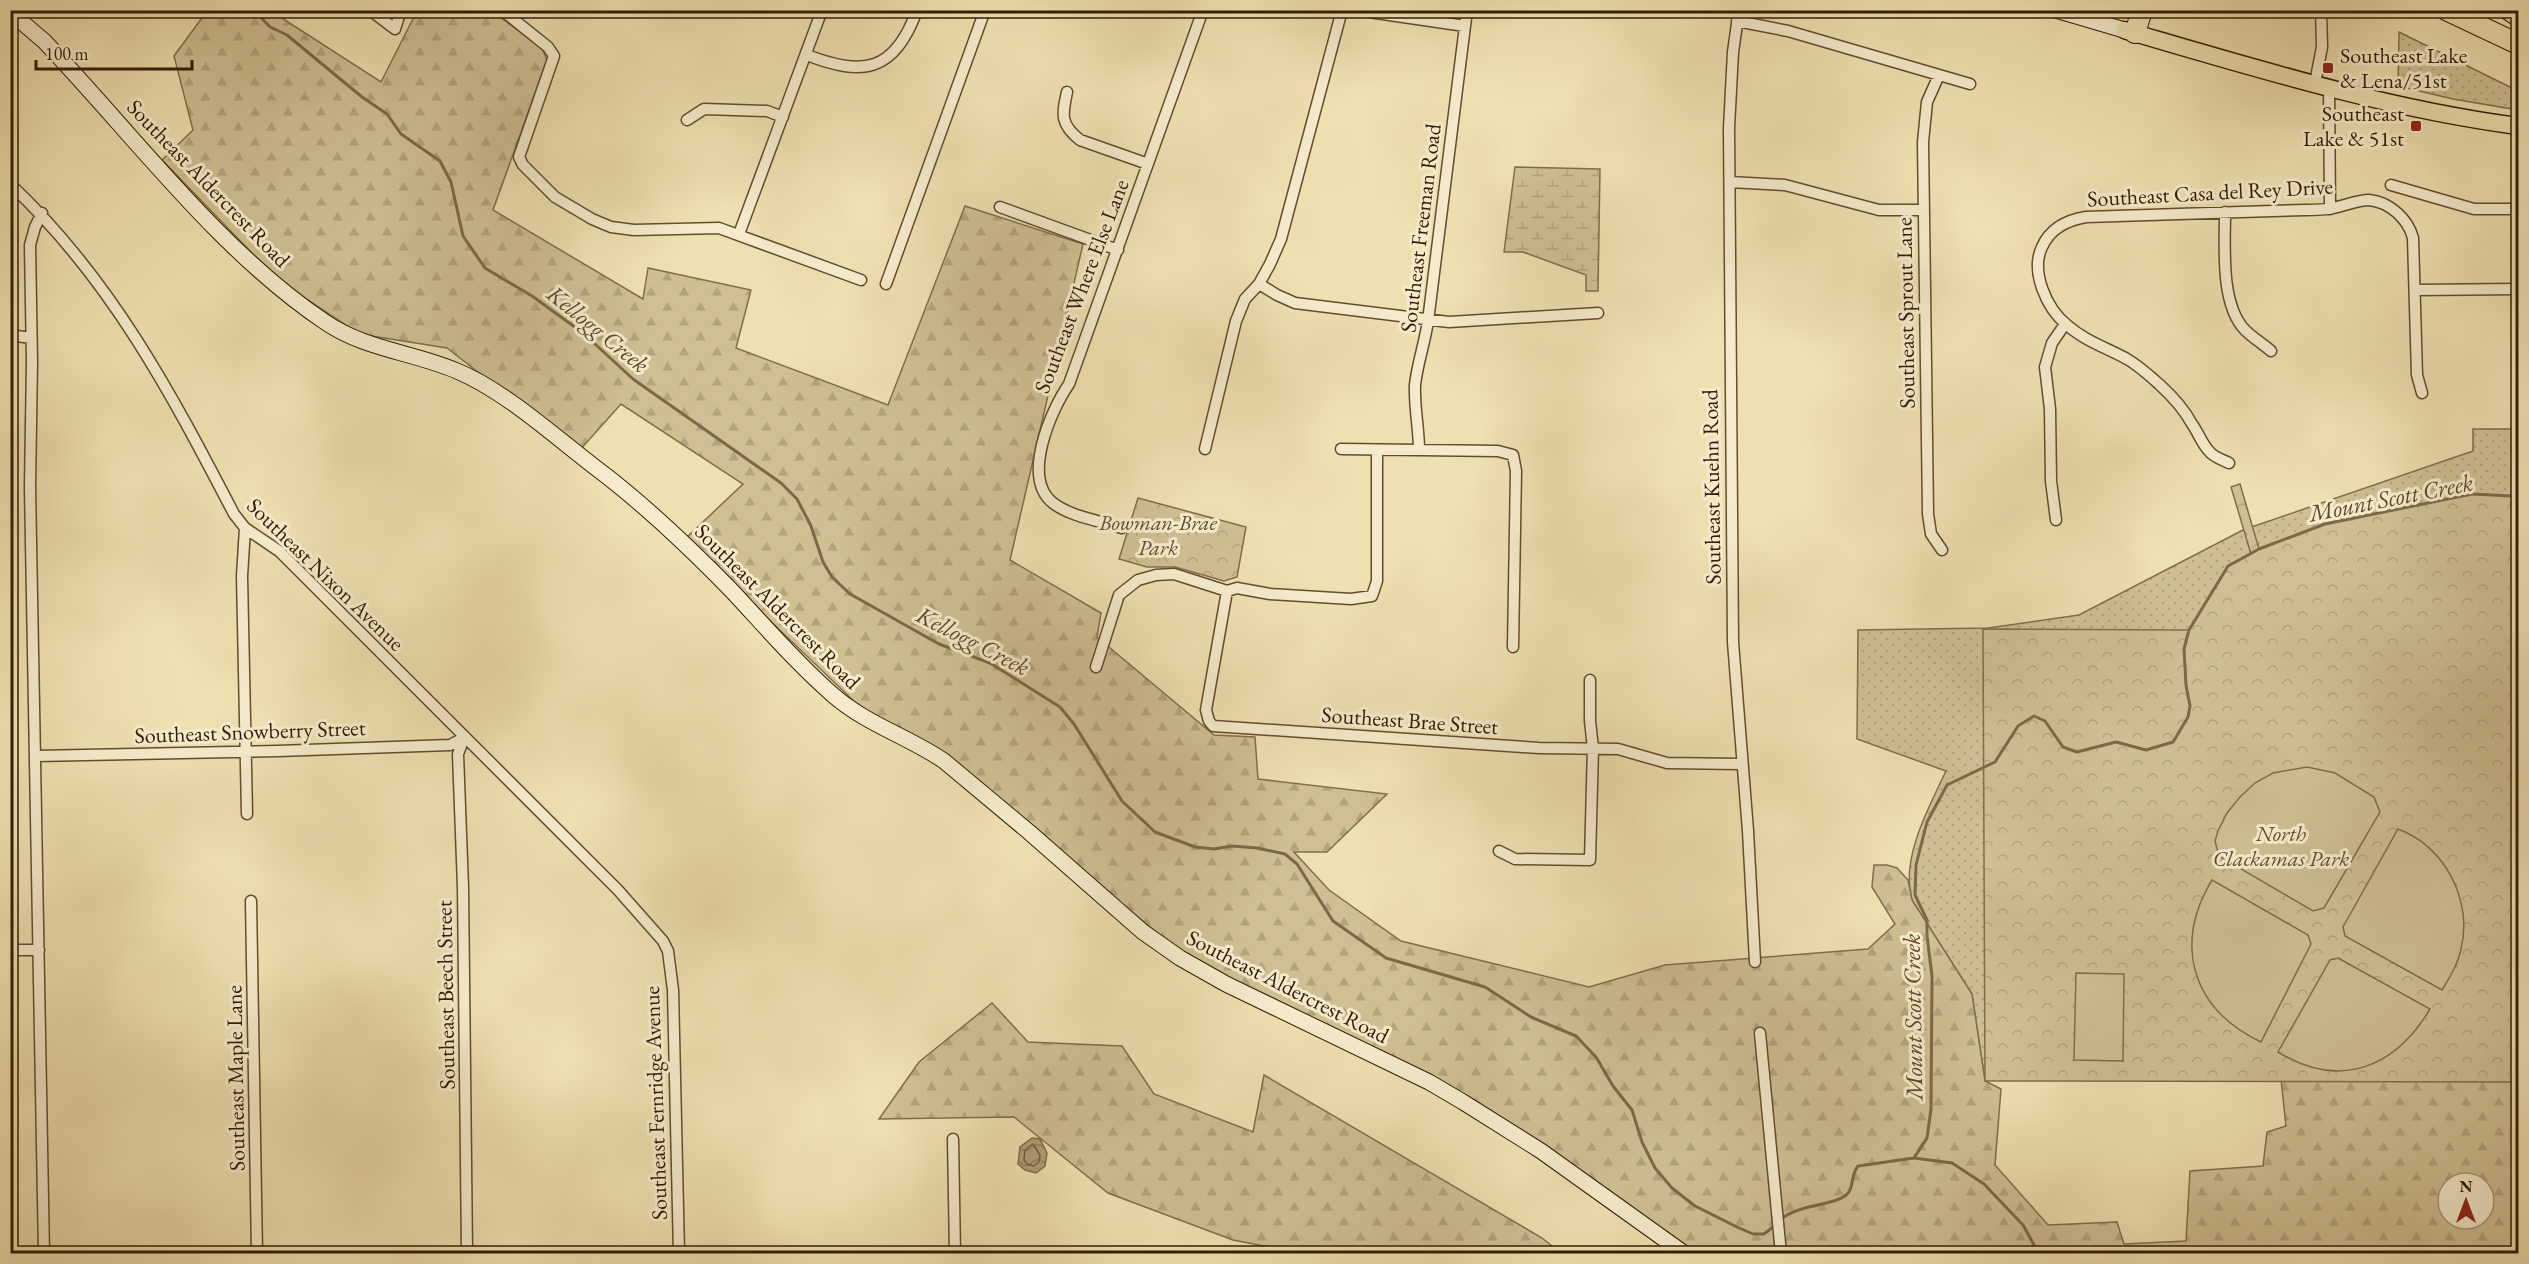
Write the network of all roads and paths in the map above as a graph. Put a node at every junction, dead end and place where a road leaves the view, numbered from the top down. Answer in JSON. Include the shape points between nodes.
{"nodes":[{"id":1,"x":370,"y":10,"type":"edge"},
{"id":2,"x":401,"y":10,"type":"edge"},
{"id":3,"x":502,"y":10,"type":"edge"},
{"id":4,"x":822,"y":10,"type":"edge"},
{"id":5,"x":917,"y":10,"type":"edge"},
{"id":6,"x":985,"y":10,"type":"edge"},
{"id":7,"x":1203,"y":10,"type":"edge"},
{"id":8,"x":1342,"y":10,"type":"edge"},
{"id":9,"x":1355,"y":10,"type":"edge"},
{"id":10,"x":1467,"y":10,"type":"edge"},
{"id":11,"x":2056,"y":10,"type":"edge"},
{"id":12,"x":2130,"y":10,"type":"edge"},
{"id":13,"x":2142,"y":10,"type":"edge"},
{"id":14,"x":2321,"y":10,"type":"edge"},
{"id":15,"x":2446,"y":10,"type":"edge"},
{"id":16,"x":2473,"y":10,"type":"edge"},
{"id":17,"x":2510,"y":10,"type":"edge"},
{"id":18,"x":10,"y":12,"type":"edge"},
{"id":19,"x":1738,"y":16,"type":"edge"},
{"id":20,"x":2518,"y":16,"type":"edge"},
{"id":21,"x":1465,"y":26,"type":"junction"},
{"id":22,"x":2129,"y":31,"type":"junction"},
{"id":23,"x":2518,"y":38,"type":"edge"},
{"id":24,"x":2518,"y":44,"type":"edge"},
{"id":25,"x":807,"y":54,"type":"junction"},
{"id":26,"x":1939,"y":75,"type":"junction"},
{"id":27,"x":1970,"y":84,"type":"dead end"},
{"id":28,"x":2322,"y":85,"type":"junction"},
{"id":29,"x":1067,"y":92,"type":"dead end"},
{"id":30,"x":783,"y":117,"type":"junction"},
{"id":31,"x":687,"y":120,"type":"dead end"},
{"id":32,"x":2518,"y":126,"type":"edge"},
{"id":33,"x":1148,"y":164,"type":"junction"},
{"id":34,"x":1730,"y":182,"type":"junction"},
{"id":35,"x":10,"y":184,"type":"edge"},
{"id":36,"x":2391,"y":185,"type":"dead end"},
{"id":37,"x":1000,"y":207,"type":"dead end"},
{"id":38,"x":2330,"y":209,"type":"junction"},
{"id":39,"x":2518,"y":209,"type":"edge"},
{"id":40,"x":1924,"y":210,"type":"junction"},
{"id":41,"x":2225,"y":212,"type":"junction"},
{"id":42,"x":42,"y":213,"type":"junction"},
{"id":43,"x":739,"y":234,"type":"junction"},
{"id":44,"x":1118,"y":250,"type":"junction"},
{"id":45,"x":861,"y":280,"type":"dead end"},
{"id":46,"x":1259,"y":284,"type":"junction"},
{"id":47,"x":886,"y":285,"type":"dead end"},
{"id":48,"x":2518,"y":289,"type":"edge"},
{"id":49,"x":2416,"y":290,"type":"junction"},
{"id":50,"x":1598,"y":313,"type":"dead end"},
{"id":51,"x":1428,"y":321,"type":"junction"},
{"id":52,"x":2065,"y":324,"type":"junction"},
{"id":53,"x":10,"y":335,"type":"edge"},
{"id":54,"x":31,"y":338,"type":"junction"},
{"id":55,"x":2271,"y":351,"type":"dead end"},
{"id":56,"x":2422,"y":393,"type":"dead end"},
{"id":57,"x":1205,"y":449,"type":"dead end"},
{"id":58,"x":1341,"y":449,"type":"dead end"},
{"id":59,"x":1377,"y":450,"type":"junction"},
{"id":60,"x":1419,"y":450,"type":"junction"},
{"id":61,"x":2229,"y":463,"type":"dead end"},
{"id":62,"x":2056,"y":520,"type":"dead end"},
{"id":63,"x":245,"y":528,"type":"junction"},
{"id":64,"x":1122,"y":528,"type":"dead end"},
{"id":65,"x":1942,"y":550,"type":"dead end"},
{"id":66,"x":1227,"y":591,"type":"junction"},
{"id":67,"x":1513,"y":647,"type":"dead end"},
{"id":68,"x":1096,"y":667,"type":"dead end"},
{"id":69,"x":1590,"y":680,"type":"dead end"},
{"id":70,"x":464,"y":738,"type":"junction"},
{"id":71,"x":1593,"y":748,"type":"junction"},
{"id":72,"x":246,"y":752,"type":"junction"},
{"id":73,"x":36,"y":756,"type":"junction"},
{"id":74,"x":1741,"y":764,"type":"junction"},
{"id":75,"x":247,"y":814,"type":"dead end"},
{"id":76,"x":1499,"y":851,"type":"dead end"},
{"id":77,"x":251,"y":901,"type":"dead end"},
{"id":78,"x":10,"y":950,"type":"edge"},
{"id":79,"x":39,"y":950,"type":"junction"},
{"id":80,"x":668,"y":951,"type":"joint"},
{"id":81,"x":1755,"y":962,"type":"dead end"},
{"id":82,"x":1760,"y":1033,"type":"dead end"},
{"id":83,"x":953,"y":1139,"type":"dead end"},
{"id":84,"x":44,"y":1254,"type":"edge"},
{"id":85,"x":257,"y":1254,"type":"edge"},
{"id":86,"x":467,"y":1254,"type":"edge"},
{"id":87,"x":679,"y":1254,"type":"edge"},
{"id":88,"x":956,"y":1254,"type":"edge"},
{"id":89,"x":1685,"y":1254,"type":"edge"},
{"id":90,"x":1781,"y":1254,"type":"edge"}],
"edges":[{"from":1,"to":2,"type":"street","via":[[394,29]]},
{"from":3,"to":43,"type":"street","via":[[554,56],[519,158],[555,197],[611,227],[701,227]]},
{"from":4,"to":25,"type":"street"},
{"from":5,"to":25,"type":"street","via":[[903,42],[882,61],[852,68]]},
{"from":6,"to":47,"type":"street"},
{"from":7,"to":33,"type":"street","name":"Southeast Where Else Lane"},
{"from":8,"to":46,"type":"street","via":[[1281,239]]},
{"from":9,"to":21,"type":"street"},
{"from":10,"to":21,"type":"street","name":"Southeast Freeman Road"},
{"from":11,"to":22,"type":"street"},
{"from":12,"to":22,"type":"highway"},
{"from":13,"to":22,"type":"highway"},
{"from":14,"to":28,"type":"street"},
{"from":15,"to":24,"type":"highway"},
{"from":16,"to":23,"type":"highway"},
{"from":17,"to":20,"type":"highway"},
{"from":18,"to":89,"type":"street","name":"Southeast Aldercrest Road","via":[[44,40],[230,243],[273,283],[322,321],[353,339],[452,368],[496,393],[644,506],[835,697],[944,761],[1150,937],[1226,984],[1463,1102],[1541,1151]]},
{"from":19,"to":26,"type":"street"},
{"from":19,"to":34,"type":"street","name":"Southeast Kuehn Road","via":[[1729,128]]},
{"from":21,"to":51,"type":"street","name":"Southeast Freeman Road"},
{"from":22,"to":28,"type":"main road"},
{"from":25,"to":30,"type":"street"},
{"from":26,"to":27,"type":"street"},
{"from":26,"to":40,"type":"street","name":"Southeast Sprout Lane","via":[[1925,118]]},
{"from":28,"to":32,"type":"main road","via":[[2416,108]]},
{"from":28,"to":38,"type":"street"},
{"from":29,"to":33,"type":"street","via":[[1063,116],[1072,134]]},
{"from":30,"to":31,"type":"street","via":[[767,111],[704,109]]},
{"from":30,"to":43,"type":"street"},
{"from":33,"to":44,"type":"street","name":"Southeast Where Else Lane"},
{"from":34,"to":40,"type":"street","via":[[1785,185],[1879,210]]},
{"from":34,"to":74,"type":"street","name":"Southeast Kuehn Road","via":[[1732,642]]},
{"from":35,"to":42,"type":"street","name":"Southeast Nixon Avenue"},
{"from":36,"to":39,"type":"street","via":[[2474,209]]},
{"from":37,"to":44,"type":"street"},
{"from":38,"to":41,"type":"street","name":"Southeast Casa del Rey Drive"},
{"from":38,"to":49,"type":"street","name":"Southeast Casa del Rey Drive","via":[[2370,200],[2401,216],[2413,238]]},
{"from":40,"to":65,"type":"street","name":"Southeast Sprout Lane","via":[[1928,514],[1930,534]]},
{"from":41,"to":52,"type":"street","name":"Southeast Casa del Rey Drive","via":[[2086,217],[2055,230],[2039,253],[2038,269],[2047,298]]},
{"from":41,"to":55,"type":"street","via":[[2225,282],[2230,298],[2243,328]]},
{"from":42,"to":54,"type":"street","via":[[30,245]]},
{"from":42,"to":63,"type":"street","name":"Southeast Nixon Avenue","via":[[86,264],[134,333]]},
{"from":43,"to":45,"type":"street"},
{"from":44,"to":64,"type":"street","name":"Southeast Where Else Lane","via":[[1069,384],[1041,446],[1038,480],[1051,502],[1063,510]]},
{"from":46,"to":51,"type":"street","via":[[1295,303]]},
{"from":46,"to":57,"type":"street","via":[[1245,299],[1236,321]]},
{"from":48,"to":49,"type":"street"},
{"from":49,"to":56,"type":"street","name":"Southeast Casa del Rey Drive","via":[[2417,375]]},
{"from":50,"to":51,"type":"street"},
{"from":51,"to":60,"type":"street","name":"Southeast Freeman Road","via":[[1415,387]]},
{"from":52,"to":61,"type":"street","name":"Southeast Casa del Rey Drive","via":[[2145,372],[2178,404],[2210,453]]},
{"from":52,"to":62,"type":"street","via":[[2052,343],[2045,367]]},
{"from":53,"to":54,"type":"street"},
{"from":54,"to":73,"type":"street"},
{"from":58,"to":59,"type":"street"},
{"from":59,"to":60,"type":"street"},
{"from":59,"to":66,"type":"street","via":[[1377,581],[1372,596],[1352,599],[1238,588]]},
{"from":60,"to":67,"type":"street","via":[[1513,454]]},
{"from":63,"to":70,"type":"street","name":"Southeast Nixon Avenue","via":[[279,551]]},
{"from":63,"to":72,"type":"street","via":[[242,576]]},
{"from":66,"to":68,"type":"street","via":[[1174,574],[1156,575],[1132,584],[1115,604]]},
{"from":66,"to":71,"type":"street","name":"Southeast Brae Street","via":[[1206,710],[1213,726]]},
{"from":69,"to":71,"type":"street"},
{"from":70,"to":72,"type":"street","name":"Southeast Snowberry Street","via":[[450,745]]},
{"from":70,"to":80,"type":"street","name":"Southeast Nixon Avenue","via":[[618,891]]},
{"from":70,"to":86,"type":"street","name":"Southeast Beech Street","via":[[458,754]]},
{"from":71,"to":74,"type":"street","name":"Southeast Brae Street","via":[[1626,750],[1667,763]]},
{"from":71,"to":76,"type":"street","via":[[1590,860],[1515,859]]},
{"from":72,"to":73,"type":"street","name":"Southeast Snowberry Street"},
{"from":72,"to":75,"type":"street"},
{"from":73,"to":79,"type":"street"},
{"from":74,"to":81,"type":"street","name":"Southeast Kuehn Road"},
{"from":77,"to":85,"type":"street","name":"Southeast Maple Lane"},
{"from":78,"to":79,"type":"street"},
{"from":79,"to":84,"type":"street"},
{"from":80,"to":87,"type":"street","name":"Southeast Fernridge Avenue","via":[[673,990]]},
{"from":82,"to":90,"type":"street"},
{"from":83,"to":88,"type":"street"}]}
